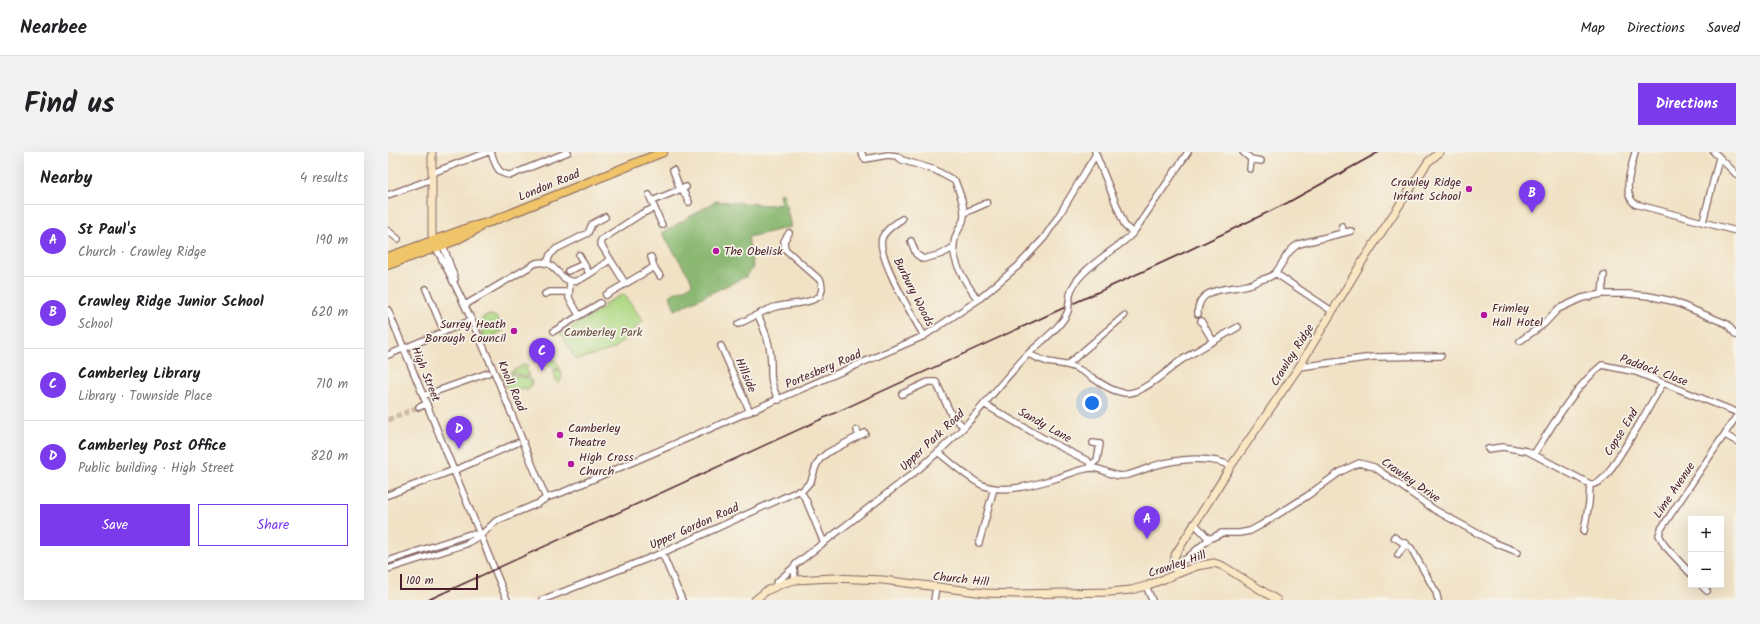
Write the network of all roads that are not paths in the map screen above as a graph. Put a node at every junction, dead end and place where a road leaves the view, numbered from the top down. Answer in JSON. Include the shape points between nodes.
{"nodes":[{"id":1,"x":432,"y":152,"type":"edge"},
{"id":2,"x":488,"y":152,"type":"edge"},
{"id":3,"x":491,"y":152,"type":"edge"},
{"id":4,"x":568,"y":152,"type":"edge"},
{"id":5,"x":663,"y":152,"type":"edge"},
{"id":6,"x":861,"y":152,"type":"edge"},
{"id":7,"x":1188,"y":152,"type":"edge"},
{"id":8,"x":1243,"y":152,"type":"edge"},
{"id":9,"x":1440,"y":152,"type":"edge"},
{"id":10,"x":1635,"y":152,"type":"edge"},
{"id":11,"x":1714,"y":152,"type":"edge"},
{"id":12,"x":1096,"y":153,"type":"edge"},
{"id":13,"x":1719,"y":158,"type":"junction"},
{"id":14,"x":1251,"y":159,"type":"junction"},
{"id":15,"x":1261,"y":161,"type":"dead end"},
{"id":16,"x":1250,"y":169,"type":"dead end"},
{"id":17,"x":673,"y":170,"type":"dead end"},
{"id":18,"x":1736,"y":174,"type":"edge"},
{"id":19,"x":432,"y":176,"type":"junction"},
{"id":20,"x":683,"y":188,"type":"junction"},
{"id":21,"x":388,"y":195,"type":"edge"},
{"id":22,"x":649,"y":195,"type":"dead end"},
{"id":23,"x":652,"y":201,"type":"junction"},
{"id":24,"x":689,"y":202,"type":"dead end"},
{"id":25,"x":986,"y":204,"type":"dead end"},
{"id":26,"x":654,"y":208,"type":"junction"},
{"id":27,"x":964,"y":213,"type":"junction"},
{"id":28,"x":605,"y":217,"type":"dead end"},
{"id":29,"x":902,"y":219,"type":"dead end"},
{"id":30,"x":1703,"y":222,"type":"junction"},
{"id":31,"x":662,"y":225,"type":"dead end"},
{"id":32,"x":1342,"y":226,"type":"dead end"},
{"id":33,"x":388,"y":231,"type":"edge"},
{"id":34,"x":1351,"y":231,"type":"dead end"},
{"id":35,"x":1736,"y":231,"type":"edge"},
{"id":36,"x":789,"y":233,"type":"dead end"},
{"id":37,"x":1133,"y":233,"type":"junction"},
{"id":38,"x":1344,"y":233,"type":"junction"},
{"id":39,"x":398,"y":239,"type":"dead end"},
{"id":40,"x":911,"y":241,"type":"dead end"},
{"id":41,"x":438,"y":243,"type":"junction"},
{"id":42,"x":954,"y":247,"type":"junction"},
{"id":43,"x":579,"y":255,"type":"dead end"},
{"id":44,"x":388,"y":257,"type":"edge"},
{"id":45,"x":651,"y":257,"type":"dead end"},
{"id":46,"x":610,"y":260,"type":"junction"},
{"id":47,"x":547,"y":263,"type":"junction"},
{"id":48,"x":388,"y":264,"type":"edge"},
{"id":49,"x":584,"y":264,"type":"junction"},
{"id":50,"x":654,"y":267,"type":"junction"},
{"id":51,"x":568,"y":271,"type":"dead end"},
{"id":52,"x":589,"y":273,"type":"junction"},
{"id":53,"x":1275,"y":274,"type":"junction"},
{"id":54,"x":1604,"y":275,"type":"dead end"},
{"id":55,"x":660,"y":276,"type":"dead end"},
{"id":56,"x":570,"y":281,"type":"junction"},
{"id":57,"x":625,"y":283,"type":"junction"},
{"id":58,"x":426,"y":289,"type":"dead end"},
{"id":59,"x":568,"y":292,"type":"junction"},
{"id":60,"x":546,"y":294,"type":"dead end"},
{"id":61,"x":1602,"y":294,"type":"junction"},
{"id":62,"x":606,"y":295,"type":"dead end"},
{"id":63,"x":978,"y":300,"type":"junction"},
{"id":64,"x":600,"y":304,"type":"dead end"},
{"id":65,"x":465,"y":305,"type":"junction"},
{"id":66,"x":388,"y":310,"type":"edge"},
{"id":67,"x":1332,"y":311,"type":"junction"},
{"id":68,"x":1198,"y":314,"type":"dead end"},
{"id":69,"x":579,"y":315,"type":"junction"},
{"id":70,"x":758,"y":315,"type":"junction"},
{"id":71,"x":1124,"y":316,"type":"dead end"},
{"id":72,"x":472,"y":320,"type":"junction"},
{"id":73,"x":1201,"y":321,"type":"dead end"},
{"id":74,"x":738,"y":324,"type":"dead end"},
{"id":75,"x":1238,"y":327,"type":"dead end"},
{"id":76,"x":554,"y":331,"type":"dead end"},
{"id":77,"x":444,"y":332,"type":"junction"},
{"id":78,"x":1736,"y":335,"type":"edge"},
{"id":79,"x":924,"y":336,"type":"junction"},
{"id":80,"x":1213,"y":341,"type":"junction"},
{"id":81,"x":1520,"y":341,"type":"dead end"},
{"id":82,"x":721,"y":346,"type":"dead end"},
{"id":83,"x":404,"y":349,"type":"junction"},
{"id":84,"x":1028,"y":354,"type":"junction"},
{"id":85,"x":388,"y":355,"type":"edge"},
{"id":86,"x":1441,"y":356,"type":"dead end"},
{"id":87,"x":1067,"y":365,"type":"junction"},
{"id":88,"x":1298,"y":367,"type":"junction"},
{"id":89,"x":488,"y":373,"type":"dead end"},
{"id":90,"x":1663,"y":383,"type":"junction"},
{"id":91,"x":902,"y":394,"type":"dead end"},
{"id":92,"x":423,"y":396,"type":"junction"},
{"id":93,"x":779,"y":400,"type":"junction"},
{"id":94,"x":427,"y":404,"type":"junction"},
{"id":95,"x":984,"y":404,"type":"junction"},
{"id":96,"x":419,"y":407,"type":"tunnel mouth"},
{"id":97,"x":750,"y":412,"type":"junction"},
{"id":98,"x":1736,"y":412,"type":"edge"},
{"id":99,"x":1736,"y":417,"type":"edge"},
{"id":100,"x":964,"y":427,"type":"junction"},
{"id":101,"x":856,"y":430,"type":"dead end"},
{"id":102,"x":1725,"y":436,"type":"junction"},
{"id":103,"x":1736,"y":441,"type":"edge"},
{"id":104,"x":517,"y":443,"type":"dead end"},
{"id":105,"x":1093,"y":443,"type":"dead end"},
{"id":106,"x":1488,"y":449,"type":"dead end"},
{"id":107,"x":938,"y":452,"type":"junction"},
{"id":108,"x":1534,"y":454,"type":"junction"},
{"id":109,"x":1092,"y":466,"type":"junction"},
{"id":110,"x":1231,"y":466,"type":"junction"},
{"id":111,"x":456,"y":469,"type":"junction"},
{"id":112,"x":1590,"y":484,"type":"junction"},
{"id":113,"x":994,"y":488,"type":"junction"},
{"id":114,"x":801,"y":492,"type":"junction"},
{"id":115,"x":388,"y":495,"type":"edge"},
{"id":116,"x":546,"y":498,"type":"junction"},
{"id":117,"x":1194,"y":523,"type":"junction"},
{"id":118,"x":1584,"y":531,"type":"dead end"},
{"id":119,"x":481,"y":535,"type":"junction"},
{"id":120,"x":1394,"y":537,"type":"dead end"},
{"id":121,"x":1209,"y":539,"type":"junction"},
{"id":122,"x":449,"y":542,"type":"junction"},
{"id":123,"x":824,"y":543,"type":"junction"},
{"id":124,"x":979,"y":543,"type":"dead end"},
{"id":125,"x":1406,"y":543,"type":"junction"},
{"id":126,"x":452,"y":548,"type":"junction"},
{"id":127,"x":1518,"y":552,"type":"dead end"},
{"id":128,"x":662,"y":553,"type":"junction"},
{"id":129,"x":1398,"y":555,"type":"dead end"},
{"id":130,"x":388,"y":560,"type":"edge"},
{"id":131,"x":1174,"y":565,"type":"junction"},
{"id":132,"x":794,"y":567,"type":"junction"},
{"id":133,"x":388,"y":569,"type":"edge"},
{"id":134,"x":1688,"y":571,"type":"edge"},
{"id":135,"x":1177,"y":574,"type":"junction"},
{"id":136,"x":795,"y":580,"type":"junction"},
{"id":137,"x":775,"y":586,"type":"junction"},
{"id":138,"x":1146,"y":586,"type":"junction"},
{"id":139,"x":936,"y":588,"type":"junction"},
{"id":140,"x":1704,"y":588,"type":"edge"},
{"id":141,"x":1707,"y":592,"type":"dead end"},
{"id":142,"x":1038,"y":597,"type":"edge"},
{"id":143,"x":1150,"y":599,"type":"edge"},
{"id":144,"x":508,"y":600,"type":"edge"},
{"id":145,"x":542,"y":600,"type":"edge"},
{"id":146,"x":682,"y":600,"type":"edge"},
{"id":147,"x":755,"y":600,"type":"edge"},
{"id":148,"x":934,"y":600,"type":"edge"},
{"id":149,"x":1277,"y":600,"type":"edge"},
{"id":150,"x":1438,"y":600,"type":"edge"}],
"edges":[{"from":1,"to":19,"type":"street"},
{"from":2,"to":19,"type":"street"},
{"from":3,"to":4,"type":"street","via":[[497,168],[506,175]]},
{"from":5,"to":41,"type":"main road","name":"London Road"},
{"from":6,"to":27,"type":"street","via":[[865,159],[897,156],[946,175],[955,182]]},
{"from":7,"to":37,"type":"street"},
{"from":8,"to":14,"type":"street"},
{"from":9,"to":67,"type":"street","name":"Crawley Ridge","via":[[1428,162]]},
{"from":10,"to":30,"type":"street","via":[[1628,191],[1632,202]]},
{"from":11,"to":13,"type":"street"},
{"from":12,"to":37,"type":"street","via":[[1125,226]]},
{"from":12,"to":63,"type":"street","name":"Portesbery Road","via":[[1044,238],[1018,266]]},
{"from":13,"to":18,"type":"street"},
{"from":13,"to":30,"type":"street"},
{"from":14,"to":15,"type":"street"},
{"from":14,"to":16,"type":"street"},
{"from":17,"to":20,"type":"street"},
{"from":19,"to":21,"type":"street"},
{"from":19,"to":41,"type":"street","via":[[432,229]]},
{"from":20,"to":23,"type":"street"},
{"from":20,"to":24,"type":"street"},
{"from":22,"to":23,"type":"street"},
{"from":23,"to":26,"type":"street"},
{"from":25,"to":27,"type":"street"},
{"from":26,"to":31,"type":"street"},
{"from":26,"to":46,"type":"street","via":[[603,237],[600,243]]},
{"from":27,"to":42,"type":"street"},
{"from":28,"to":47,"type":"street","via":[[592,224],[588,233],[556,250],[550,255]]},
{"from":29,"to":79,"type":"street","name":"Burbury Woods","via":[[889,229],[882,238],[881,245],[895,282]]},
{"from":30,"to":35,"type":"street"},
{"from":32,"to":38,"type":"street"},
{"from":33,"to":39,"type":"street"},
{"from":34,"to":38,"type":"street"},
{"from":36,"to":70,"type":"street","via":[[784,241],[785,249],[821,281],[822,292],[809,302],[790,304]]},
{"from":37,"to":84,"type":"street","name":"Upper Park Road","bridge":true,"via":[[1081,276],[1072,289],[1068,311],[1060,323]]},
{"from":38,"to":53,"type":"street","via":[[1294,246]]},
{"from":40,"to":42,"type":"street","via":[[916,254],[923,259],[942,254]]},
{"from":41,"to":44,"type":"main road","name":"London Road"},
{"from":41,"to":48,"type":"main road","name":"London Road"},
{"from":41,"to":65,"type":"street","name":"Knoll Road","via":[[454,274],[455,283]]},
{"from":42,"to":63,"type":"street","via":[[957,262]]},
{"from":43,"to":49,"type":"street"},
{"from":45,"to":50,"type":"street"},
{"from":46,"to":52,"type":"street"},
{"from":46,"to":57,"type":"street"},
{"from":47,"to":56,"type":"street"},
{"from":47,"to":65,"type":"street","via":[[536,263]]},
{"from":49,"to":51,"type":"street"},
{"from":49,"to":52,"type":"street"},
{"from":50,"to":55,"type":"street"},
{"from":50,"to":57,"type":"street"},
{"from":52,"to":56,"type":"street"},
{"from":53,"to":67,"type":"street"},
{"from":53,"to":68,"type":"street","via":[[1248,285],[1218,290],[1207,295],[1201,301]]},
{"from":54,"to":61,"type":"street"},
{"from":56,"to":59,"type":"street"},
{"from":57,"to":62,"type":"street"},
{"from":58,"to":77,"type":"street"},
{"from":59,"to":60,"type":"street"},
{"from":59,"to":69,"type":"street"},
{"from":61,"to":78,"type":"street","via":[[1649,296],[1672,301],[1726,324]]},
{"from":61,"to":81,"type":"street","via":[[1582,298],[1558,309],[1544,324]]},
{"from":63,"to":79,"type":"street","name":"Portesbery Road"},
{"from":64,"to":69,"type":"street"},
{"from":65,"to":72,"type":"street","name":"Knoll Road"},
{"from":66,"to":83,"type":"street","name":"High Street"},
{"from":67,"to":88,"type":"street","name":"Crawley Ridge"},
{"from":69,"to":76,"type":"street"},
{"from":70,"to":74,"type":"street"},
{"from":70,"to":93,"type":"street","via":[[770,348],[770,378]]},
{"from":71,"to":87,"type":"street"},
{"from":72,"to":77,"type":"street"},
{"from":72,"to":116,"type":"street","name":"Knoll Road"},
{"from":73,"to":80,"type":"street"},
{"from":75,"to":80,"type":"street"},
{"from":77,"to":83,"type":"street"},
{"from":79,"to":93,"type":"street","name":"Portesbery Road"},
{"from":80,"to":87,"type":"street","via":[[1146,386],[1131,393],[1123,393]]},
{"from":82,"to":97,"type":"street","name":"Hillside"},
{"from":83,"to":85,"type":"street"},
{"from":83,"to":92,"type":"street","name":"High Street"},
{"from":84,"to":87,"type":"street","via":[[1047,362]]},
{"from":84,"to":95,"type":"street","name":"Upper Park Road"},
{"from":86,"to":88,"type":"street","via":[[1373,357]]},
{"from":88,"to":110,"type":"street","name":"Crawley Ridge"},
{"from":89,"to":92,"type":"street"},
{"from":90,"to":98,"type":"street","name":"Paddock Close"},
{"from":90,"to":108,"type":"street","name":"Paddock Close","via":[[1636,372],[1602,365],[1572,396]]},
{"from":90,"to":112,"type":"street","name":"Copse End","via":[[1607,475],[1599,482]]},
{"from":91,"to":100,"type":"street","via":[[928,382],[936,382],[952,416]]},
{"from":92,"to":94,"type":"street","name":"High Street"},
{"from":93,"to":97,"type":"street","name":"Portesbery Road"},
{"from":94,"to":96,"type":"street"},
{"from":94,"to":111,"type":"street","name":"High Street"},
{"from":95,"to":100,"type":"street","name":"Upper Park Road"},
{"from":95,"to":109,"type":"street","name":"Sandy Lane","via":[[1040,437],[1088,461]]},
{"from":97,"to":116,"type":"street","name":"Portesbery Road"},
{"from":99,"to":102,"type":"street","name":"Lime Avenue"},
{"from":100,"to":107,"type":"street","name":"Upper Park Road"},
{"from":101,"to":114,"type":"street","via":[[862,435],[820,459],[811,481]]},
{"from":102,"to":103,"type":"street"},
{"from":102,"to":134,"type":"street","name":"Lime Avenue","via":[[1667,519],[1660,535],[1666,546]]},
{"from":104,"to":111,"type":"street"},
{"from":105,"to":109,"type":"street","via":[[1100,444],[1097,460]]},
{"from":106,"to":108,"type":"street","via":[[1516,448]]},
{"from":107,"to":113,"type":"street","via":[[969,477]]},
{"from":107,"to":123,"type":"street","name":"Upper Park Road"},
{"from":108,"to":112,"type":"street"},
{"from":109,"to":110,"type":"street","name":"Sandy Lane","via":[[1118,476],[1186,460],[1219,461]]},
{"from":109,"to":113,"type":"street","via":[[1019,487]]},
{"from":110,"to":117,"type":"street","name":"Crawley Ridge"},
{"from":111,"to":115,"type":"street"},
{"from":111,"to":119,"type":"street","name":"High Street"},
{"from":112,"to":118,"type":"street"},
{"from":113,"to":124,"type":"street"},
{"from":114,"to":123,"type":"street"},
{"from":114,"to":128,"type":"street","name":"Upper Gordon Road"},
{"from":116,"to":119,"type":"street","name":"Portesbery Road","via":[[496,521]]},
{"from":117,"to":121,"type":"street"},
{"from":117,"to":131,"type":"street","name":"Crawley Ridge","via":[[1175,554]]},
{"from":119,"to":122,"type":"street","via":[[470,534]]},
{"from":119,"to":126,"type":"street","name":"Portesbery Road","via":[[466,544]]},
{"from":119,"to":144,"type":"street","name":"High Street"},
{"from":120,"to":125,"type":"street"},
{"from":121,"to":127,"type":"street","name":"Crawley Drive","via":[[1222,533],[1239,533],[1255,528],[1340,472],[1359,463],[1374,467],[1435,510],[1495,543]]},
{"from":121,"to":131,"type":"street","name":"Crawley Drive","via":[[1186,559]]},
{"from":122,"to":126,"type":"street"},
{"from":122,"to":130,"type":"street"},
{"from":123,"to":132,"type":"street","name":"Upper Park Road"},
{"from":125,"to":129,"type":"street"},
{"from":125,"to":150,"type":"street","via":[[1436,592]]},
{"from":126,"to":133,"type":"street","name":"Portesbery Road"},
{"from":128,"to":145,"type":"street","name":"Upper Gordon Road"},
{"from":128,"to":146,"type":"street"},
{"from":131,"to":135,"type":"street"},
{"from":132,"to":136,"type":"street"},
{"from":132,"to":137,"type":"street","name":"Upper Park Road"},
{"from":135,"to":138,"type":"street","name":"Crawley Hill"},
{"from":135,"to":149,"type":"street","name":"Crawley Hill","via":[[1214,563]]},
{"from":136,"to":137,"type":"street","name":"Church Hill"},
{"from":136,"to":139,"type":"street","name":"Church Hill","via":[[862,578]]},
{"from":137,"to":147,"type":"street","name":"Upper Park Road"},
{"from":138,"to":142,"type":"street","name":"Church Hill","via":[[1110,592]]},
{"from":138,"to":143,"type":"street"},
{"from":139,"to":142,"type":"street","name":"Church Hill"},
{"from":139,"to":148,"type":"street"},
{"from":140,"to":141,"type":"street"}]}
